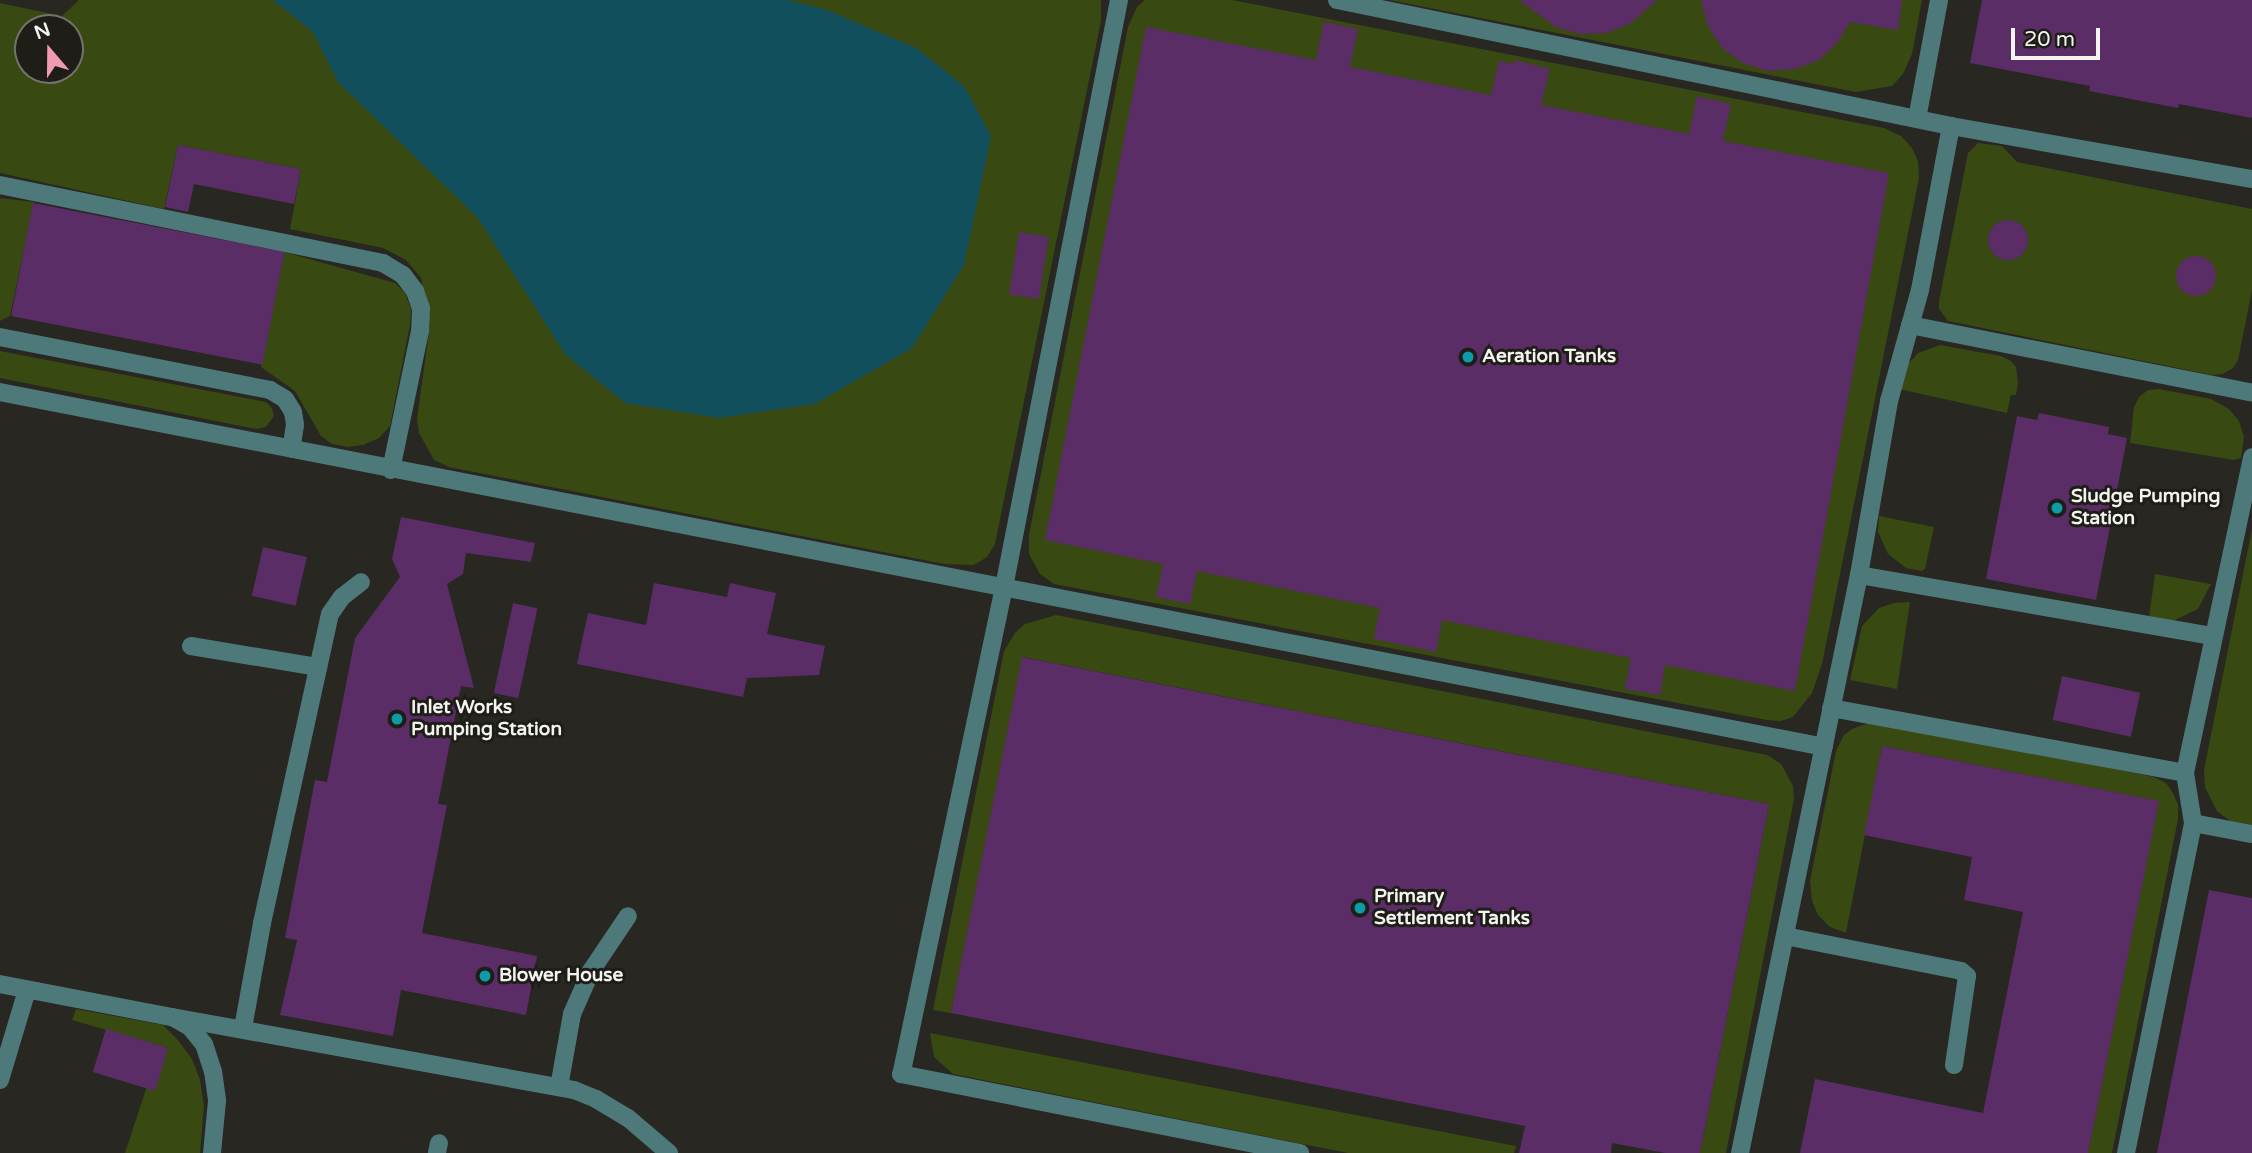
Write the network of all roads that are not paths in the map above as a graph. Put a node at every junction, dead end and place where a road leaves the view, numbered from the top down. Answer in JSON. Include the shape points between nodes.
{"nodes":[{"id":1,"x":1119,"y":0,"type":"edge"},
{"id":2,"x":1337,"y":0,"type":"edge"},
{"id":3,"x":1939,"y":0,"type":"edge"},
{"id":4,"x":1917,"y":119,"type":"junction"},
{"id":5,"x":1951,"y":126,"type":"junction"},
{"id":6,"x":2252,"y":179,"type":"edge"},
{"id":7,"x":0,"y":185,"type":"edge"},
{"id":8,"x":1910,"y":326,"type":"junction"},
{"id":9,"x":0,"y":337,"type":"edge"},
{"id":10,"x":0,"y":392,"type":"edge"},
{"id":11,"x":2252,"y":393,"type":"edge"},
{"id":12,"x":290,"y":449,"type":"junction"},
{"id":13,"x":2252,"y":457,"type":"edge"},
{"id":14,"x":391,"y":470,"type":"junction"},
{"id":15,"x":1859,"y":575,"type":"junction"},
{"id":16,"x":361,"y":582,"type":"dead end"},
{"id":17,"x":1004,"y":587,"type":"junction"},
{"id":18,"x":2213,"y":636,"type":"junction"},
{"id":19,"x":191,"y":646,"type":"dead end"},
{"id":20,"x":318,"y":667,"type":"junction"},
{"id":21,"x":1831,"y":709,"type":"junction"},
{"id":22,"x":1824,"y":747,"type":"junction"},
{"id":23,"x":2185,"y":773,"type":"junction"},
{"id":24,"x":2193,"y":822,"type":"junction"},
{"id":25,"x":2252,"y":834,"type":"edge"},
{"id":26,"x":628,"y":916,"type":"dead end"},
{"id":27,"x":1785,"y":936,"type":"junction"},
{"id":28,"x":0,"y":984,"type":"edge"},
{"id":29,"x":27,"y":990,"type":"junction"},
{"id":30,"x":173,"y":1017,"type":"junction"},
{"id":31,"x":243,"y":1028,"type":"junction"},
{"id":32,"x":1954,"y":1065,"type":"dead end"},
{"id":33,"x":0,"y":1080,"type":"edge"},
{"id":34,"x":559,"y":1087,"type":"junction"},
{"id":35,"x":212,"y":1153,"type":"edge"},
{"id":36,"x":667,"y":1153,"type":"edge"},
{"id":37,"x":1300,"y":1153,"type":"edge"},
{"id":38,"x":1740,"y":1153,"type":"edge"},
{"id":39,"x":2126,"y":1153,"type":"edge"}],
"edges":[{"from":1,"to":17,"type":"lane"},
{"from":2,"to":4,"type":"lane"},
{"from":3,"to":4,"type":"lane"},
{"from":4,"to":5,"type":"lane"},
{"from":5,"to":6,"type":"lane"},
{"from":5,"to":8,"type":"lane"},
{"from":7,"to":14,"type":"lane","via":[[383,263],[403,275],[421,308],[421,331]]},
{"from":8,"to":11,"type":"lane"},
{"from":8,"to":15,"type":"lane","via":[[1889,401]]},
{"from":9,"to":12,"type":"lane","via":[[270,390],[285,399],[293,412]]},
{"from":10,"to":12,"type":"lane"},
{"from":12,"to":14,"type":"lane"},
{"from":13,"to":18,"type":"lane"},
{"from":14,"to":17,"type":"lane"},
{"from":15,"to":18,"type":"lane"},
{"from":15,"to":21,"type":"lane"},
{"from":16,"to":20,"type":"lane","via":[[330,614]]},
{"from":17,"to":22,"type":"lane"},
{"from":17,"to":37,"type":"lane","via":[[901,1074]]},
{"from":18,"to":23,"type":"lane"},
{"from":19,"to":20,"type":"lane"},
{"from":20,"to":31,"type":"lane"},
{"from":21,"to":22,"type":"lane"},
{"from":21,"to":23,"type":"lane"},
{"from":22,"to":27,"type":"lane"},
{"from":23,"to":24,"type":"lane"},
{"from":24,"to":25,"type":"lane"},
{"from":24,"to":39,"type":"lane"},
{"from":26,"to":34,"type":"lane","via":[[591,971],[572,1014]]},
{"from":27,"to":32,"type":"lane","via":[[1961,971],[1967,976]]},
{"from":27,"to":38,"type":"lane"},
{"from":28,"to":29,"type":"lane"},
{"from":29,"to":30,"type":"lane"},
{"from":29,"to":33,"type":"lane"},
{"from":30,"to":31,"type":"lane"},
{"from":30,"to":35,"type":"lane","via":[[190,1027],[204,1044],[213,1071],[217,1101]]},
{"from":31,"to":34,"type":"lane"},
{"from":34,"to":36,"type":"lane","via":[[596,1099],[628,1118]]}]}
